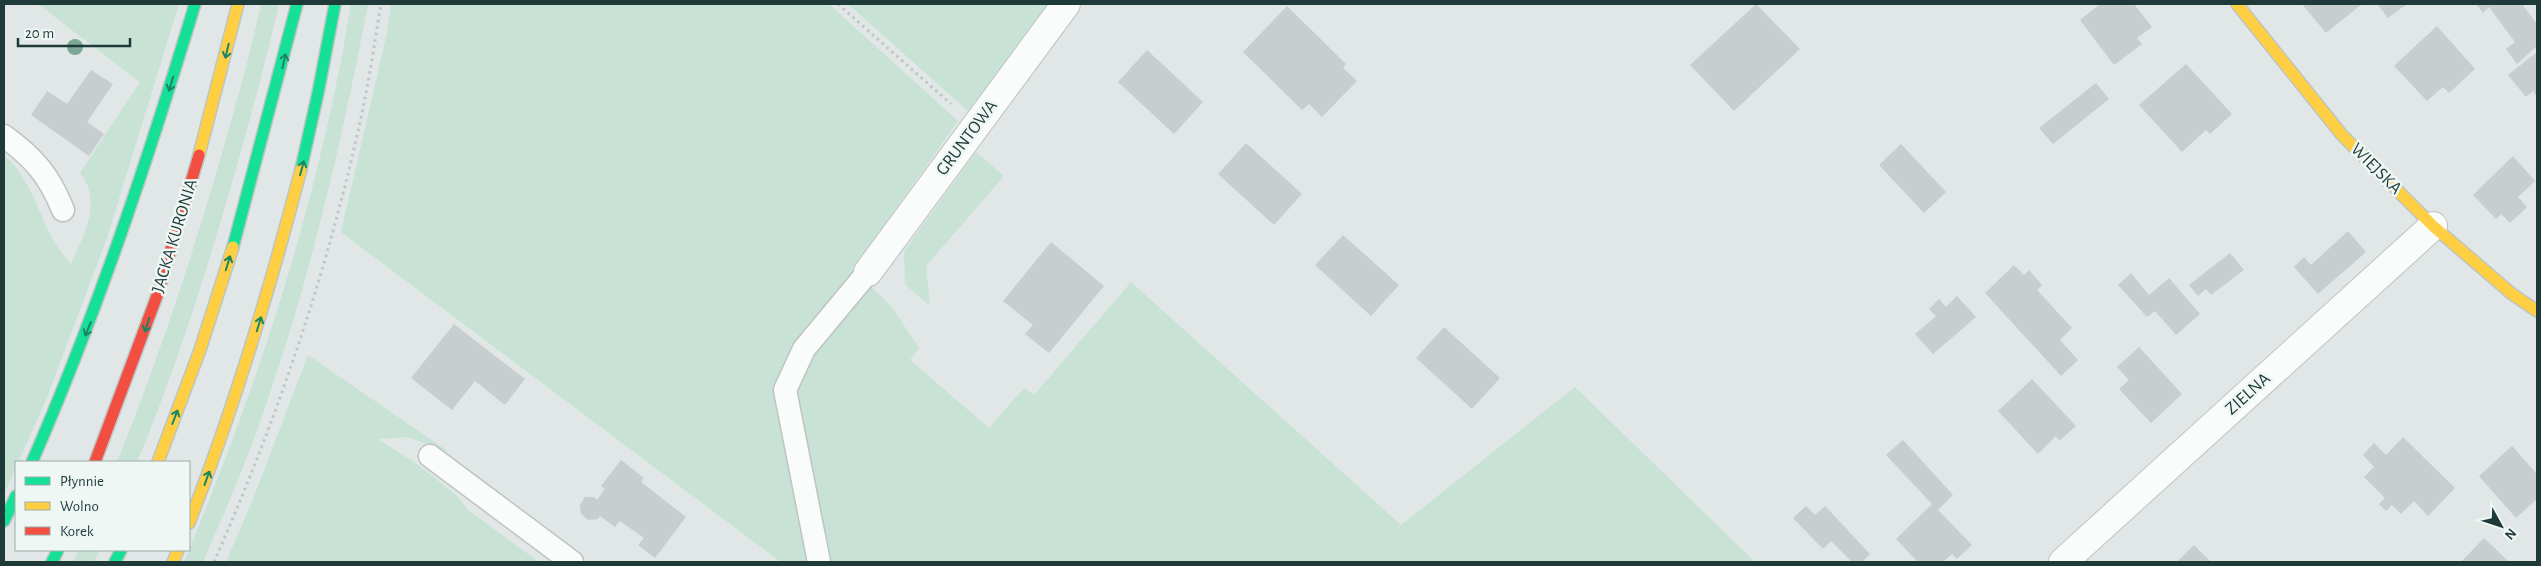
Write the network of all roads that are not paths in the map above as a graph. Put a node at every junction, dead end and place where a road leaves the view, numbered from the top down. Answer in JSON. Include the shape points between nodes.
{"nodes":[{"id":1,"x":195,"y":4,"type":"edge"},
{"id":2,"x":238,"y":4,"type":"edge"},
{"id":3,"x":297,"y":4,"type":"edge"},
{"id":4,"x":335,"y":4,"type":"edge"},
{"id":5,"x":1066,"y":4,"type":"edge"},
{"id":6,"x":2237,"y":4,"type":"edge"},
{"id":7,"x":4,"y":136,"type":"edge"},
{"id":8,"x":63,"y":210,"type":"dead end"},
{"id":9,"x":2433,"y":226,"type":"junction"},
{"id":10,"x":868,"y":272,"type":"joint"},
{"id":11,"x":2537,"y":311,"type":"edge"},
{"id":12,"x":430,"y":456,"type":"dead end"},
{"id":13,"x":32,"y":461,"type":"edge"},
{"id":14,"x":95,"y":461,"type":"edge"},
{"id":15,"x":158,"y":461,"type":"edge"},
{"id":16,"x":15,"y":498,"type":"edge"},
{"id":17,"x":4,"y":521,"type":"edge"},
{"id":18,"x":190,"y":521,"type":"edge"},
{"id":19,"x":572,"y":562,"type":"edge"},
{"id":20,"x":819,"y":562,"type":"edge"},
{"id":21,"x":2063,"y":562,"type":"edge"}],
"edges":[{"from":1,"to":13,"type":"main road","one_way":true,"via":[[102,292]]},
{"from":2,"to":14,"type":"main road","name":"JACKA KURONIA","one_way":true,"via":[[196,172],[165,272],[116,413]]},
{"from":15,"to":3,"type":"main road","one_way":true,"via":[[232,249],[272,109]]},
{"from":18,"to":4,"type":"main road","one_way":true,"via":[[263,310],[310,137]]},
{"from":5,"to":10,"type":"street","name":"GRUNTOWA"},
{"from":6,"to":9,"type":"main road","name":"WIEJSKA","via":[[2342,136]]},
{"from":7,"to":8,"type":"lane","via":[[40,167]]},
{"from":9,"to":11,"type":"main road","name":"WIEJSKA","via":[[2512,294]]},
{"from":9,"to":21,"type":"street","name":"ZIELNA"},
{"from":10,"to":20,"type":"lane","via":[[804,349],[785,390]]},
{"from":12,"to":19,"type":"lane"},
{"from":16,"to":17,"type":"main road"}]}
